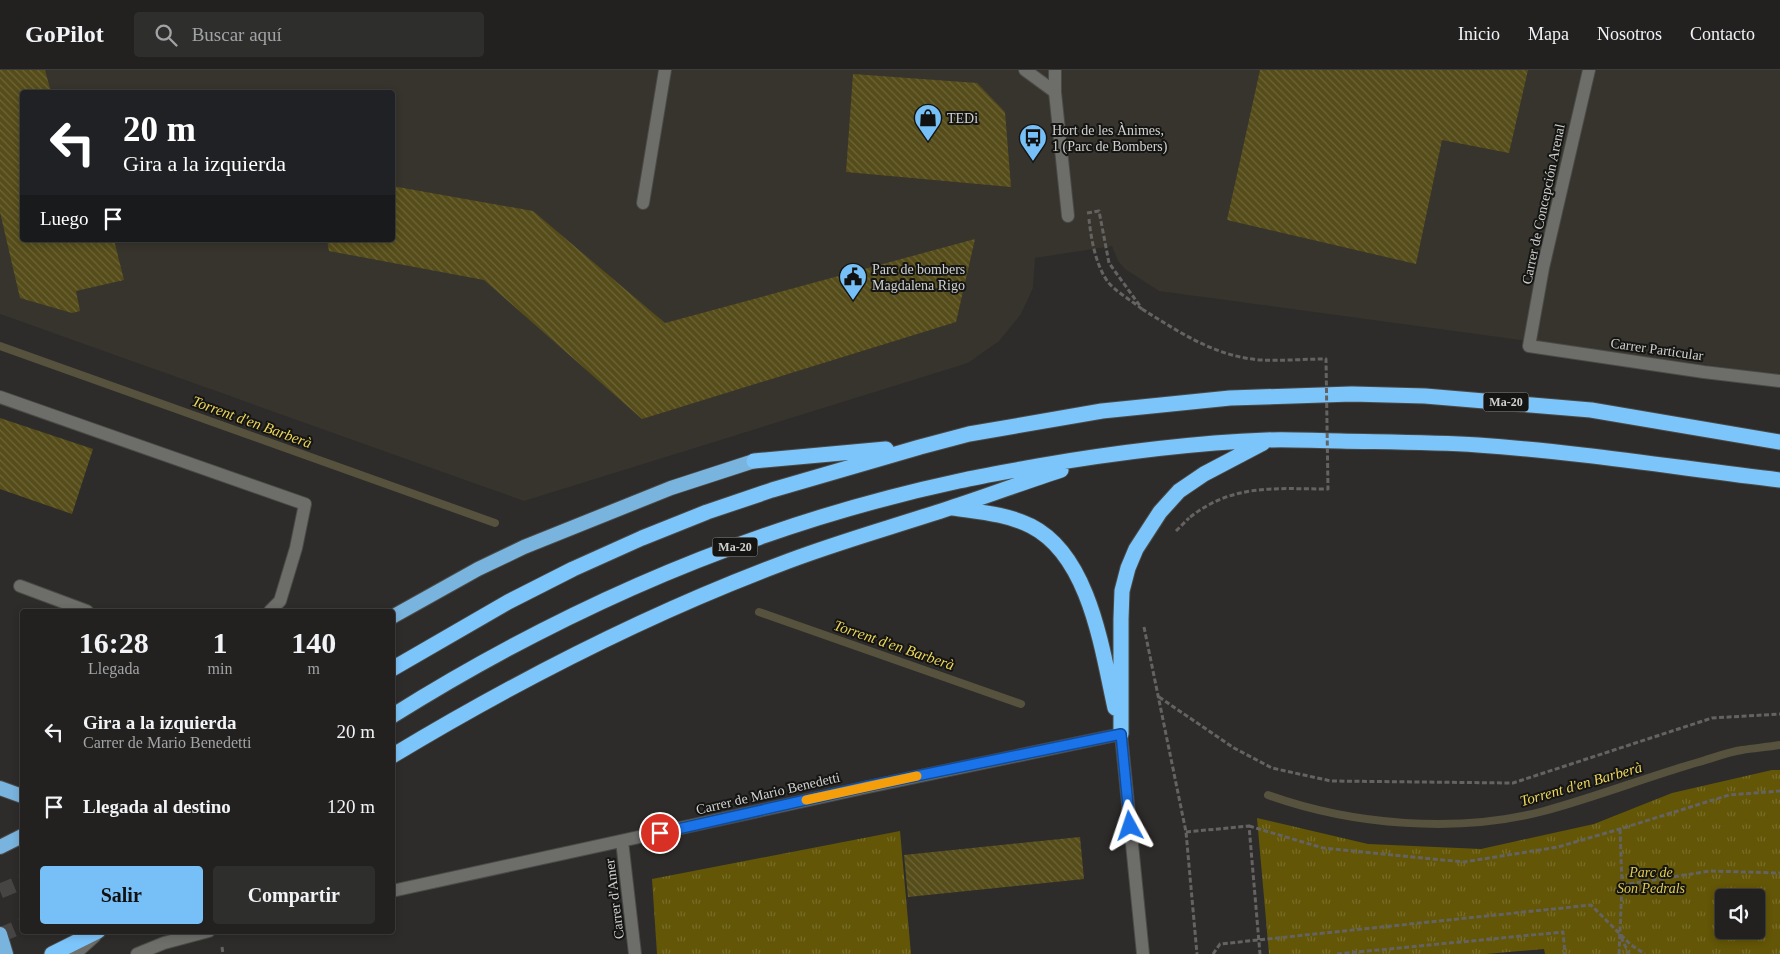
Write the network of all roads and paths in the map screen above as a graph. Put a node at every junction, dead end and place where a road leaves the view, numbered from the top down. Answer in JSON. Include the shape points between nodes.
{"nodes":[{"id":1,"x":665,"y":70,"type":"edge"},
{"id":2,"x":1025,"y":70,"type":"edge"},
{"id":3,"x":1054,"y":70,"type":"edge"},
{"id":4,"x":1589,"y":70,"type":"edge"},
{"id":5,"x":1055,"y":92,"type":"junction"},
{"id":6,"x":643,"y":203,"type":"dead end"},
{"id":7,"x":1087,"y":204,"type":"dead end"},
{"id":8,"x":1088,"y":212,"type":"junction"},
{"id":9,"x":1068,"y":216,"type":"joint"},
{"id":10,"x":1142,"y":309,"type":"junction"},
{"id":11,"x":1529,"y":346,"type":"joint"},
{"id":12,"x":1780,"y":381,"type":"edge"},
{"id":13,"x":0,"y":397,"type":"edge"},
{"id":14,"x":1269,"y":440,"type":"junction"},
{"id":15,"x":1780,"y":442,"type":"edge"},
{"id":16,"x":920,"y":447,"type":"junction"},
{"id":17,"x":1105,"y":454,"type":"junction"},
{"id":18,"x":754,"y":461,"type":"joint"},
{"id":19,"x":1780,"y":480,"type":"edge"},
{"id":20,"x":951,"y":508,"type":"junction"},
{"id":21,"x":1173,"y":533,"type":"dead end"},
{"id":22,"x":20,"y":586,"type":"dead end"},
{"id":23,"x":82,"y":609,"type":"edge"},
{"id":24,"x":272,"y":609,"type":"edge"},
{"id":25,"x":395,"y":616,"type":"edge"},
{"id":26,"x":1143,"y":623,"type":"dead end"},
{"id":27,"x":395,"y":667,"type":"edge"},
{"id":28,"x":1159,"y":697,"type":"junction"},
{"id":29,"x":395,"y":714,"type":"edge"},
{"id":30,"x":1780,"y":714,"type":"edge"},
{"id":31,"x":1121,"y":734,"type":"junction"},
{"id":32,"x":395,"y":754,"type":"edge"},
{"id":33,"x":0,"y":788,"type":"edge"},
{"id":34,"x":1780,"y":791,"type":"edge"},
{"id":35,"x":20,"y":795,"type":"edge"},
{"id":36,"x":1249,"y":826,"type":"junction"},
{"id":37,"x":1620,"y":829,"type":"junction"},
{"id":38,"x":1186,"y":832,"type":"junction"},
{"id":39,"x":20,"y":837,"type":"edge"},
{"id":40,"x":622,"y":841,"type":"junction"},
{"id":41,"x":0,"y":847,"type":"edge"},
{"id":42,"x":1780,"y":873,"type":"edge"},
{"id":43,"x":1622,"y":885,"type":"junction"},
{"id":44,"x":395,"y":890,"type":"edge"},
{"id":45,"x":0,"y":934,"type":"edge"},
{"id":46,"x":93,"y":934,"type":"edge"},
{"id":47,"x":96,"y":934,"type":"edge"},
{"id":48,"x":198,"y":934,"type":"edge"},
{"id":49,"x":1620,"y":934,"type":"junction"},
{"id":50,"x":1258,"y":940,"type":"junction"},
{"id":51,"x":6,"y":954,"type":"edge"},
{"id":52,"x":52,"y":954,"type":"edge"},
{"id":53,"x":75,"y":954,"type":"edge"},
{"id":54,"x":137,"y":954,"type":"edge"},
{"id":55,"x":636,"y":954,"type":"edge"},
{"id":56,"x":1143,"y":954,"type":"edge"},
{"id":57,"x":1198,"y":954,"type":"edge"},
{"id":58,"x":1213,"y":954,"type":"edge"},
{"id":59,"x":1260,"y":954,"type":"edge"},
{"id":60,"x":1337,"y":954,"type":"edge"},
{"id":61,"x":1565,"y":954,"type":"edge"},
{"id":62,"x":1620,"y":954,"type":"edge"},
{"id":63,"x":1629,"y":954,"type":"edge"},
{"id":64,"x":1645,"y":954,"type":"edge"}],
"edges":[{"from":1,"to":6,"type":"street"},
{"from":2,"to":5,"type":"street"},
{"from":3,"to":5,"type":"street"},
{"from":4,"to":11,"type":"street","name":"Carrer de Concepción Arenal","via":[[1543,268]]},
{"from":5,"to":9,"type":"street"},
{"from":7,"to":8,"type":"path"},
{"from":8,"to":9,"type":"path"},
{"from":8,"to":10,"type":"path","via":[[1100,266],[1109,283]]},
{"from":8,"to":10,"type":"path","via":[[1099,211],[1110,263]]},
{"from":10,"to":21,"type":"path","bridge":true,"via":[[1197,342],[1234,356],[1260,360],[1326,359],[1328,489],[1271,489],[1233,494],[1203,507]]},
{"from":11,"to":12,"type":"street","name":"Carrer Particular"},
{"from":13,"to":24,"type":"street","via":[[305,504],[280,601]]},
{"from":14,"to":17,"type":"highway","number":"Ma-20"},
{"from":14,"to":19,"type":"highway","number":"Ma-20","via":[[1476,445]]},
{"from":14,"to":31,"type":"highway","via":[[1204,474],[1179,492],[1160,512],[1136,549],[1122,591]]},
{"from":15,"to":16,"type":"highway","number":"Ma-20","via":[[1591,410],[1425,396],[1352,394],[1230,398],[1102,411],[969,434]]},
{"from":16,"to":18,"type":"highway"},
{"from":16,"to":27,"type":"highway","number":"Ma-20","via":[[772,490],[642,538],[508,602]]},
{"from":17,"to":20,"type":"highway"},
{"from":17,"to":29,"type":"highway","number":"Ma-20","via":[[959,480],[816,519],[747,542],[679,568],[546,629]]},
{"from":18,"to":25,"type":"highway","via":[[671,488],[524,547]]},
{"from":20,"to":31,"type":"highway","via":[[1014,519],[1032,527],[1066,556],[1096,626]]},
{"from":20,"to":32,"type":"highway","via":[[777,565],[621,630]]},
{"from":22,"to":23,"type":"street"},
{"from":26,"to":28,"type":"path"},
{"from":28,"to":30,"type":"path","via":[[1234,748],[1272,768],[1331,780],[1512,783],[1712,718]]},
{"from":28,"to":38,"type":"path"},
{"from":31,"to":40,"type":"street","name":"Carrer de Mario Benedetti"},
{"from":31,"to":56,"type":"street"},
{"from":33,"to":35,"type":"highway"},
{"from":34,"to":37,"type":"path","via":[[1729,795]]},
{"from":36,"to":37,"type":"path","via":[[1323,848],[1464,862],[1558,847]]},
{"from":36,"to":38,"type":"path"},
{"from":36,"to":50,"type":"path"},
{"from":37,"to":43,"type":"path"},
{"from":38,"to":57,"type":"path"},
{"from":39,"to":41,"type":"highway"},
{"from":40,"to":44,"type":"street","name":"Carrer de Mario Benedetti"},
{"from":40,"to":55,"type":"street","name":"Carrer d'Amer"},
{"from":42,"to":43,"type":"path","via":[[1710,872]]},
{"from":43,"to":49,"type":"path"},
{"from":45,"to":51,"type":"highway"},
{"from":46,"to":52,"type":"highway"},
{"from":47,"to":53,"type":"street"},
{"from":48,"to":54,"type":"street"},
{"from":49,"to":50,"type":"path","via":[[1591,905]]},
{"from":49,"to":62,"type":"path"},
{"from":49,"to":63,"type":"path"},
{"from":49,"to":64,"type":"path"},
{"from":50,"to":58,"type":"path","via":[[1220,944]]},
{"from":50,"to":59,"type":"path"},
{"from":60,"to":61,"type":"path","via":[[1563,932]]}]}
